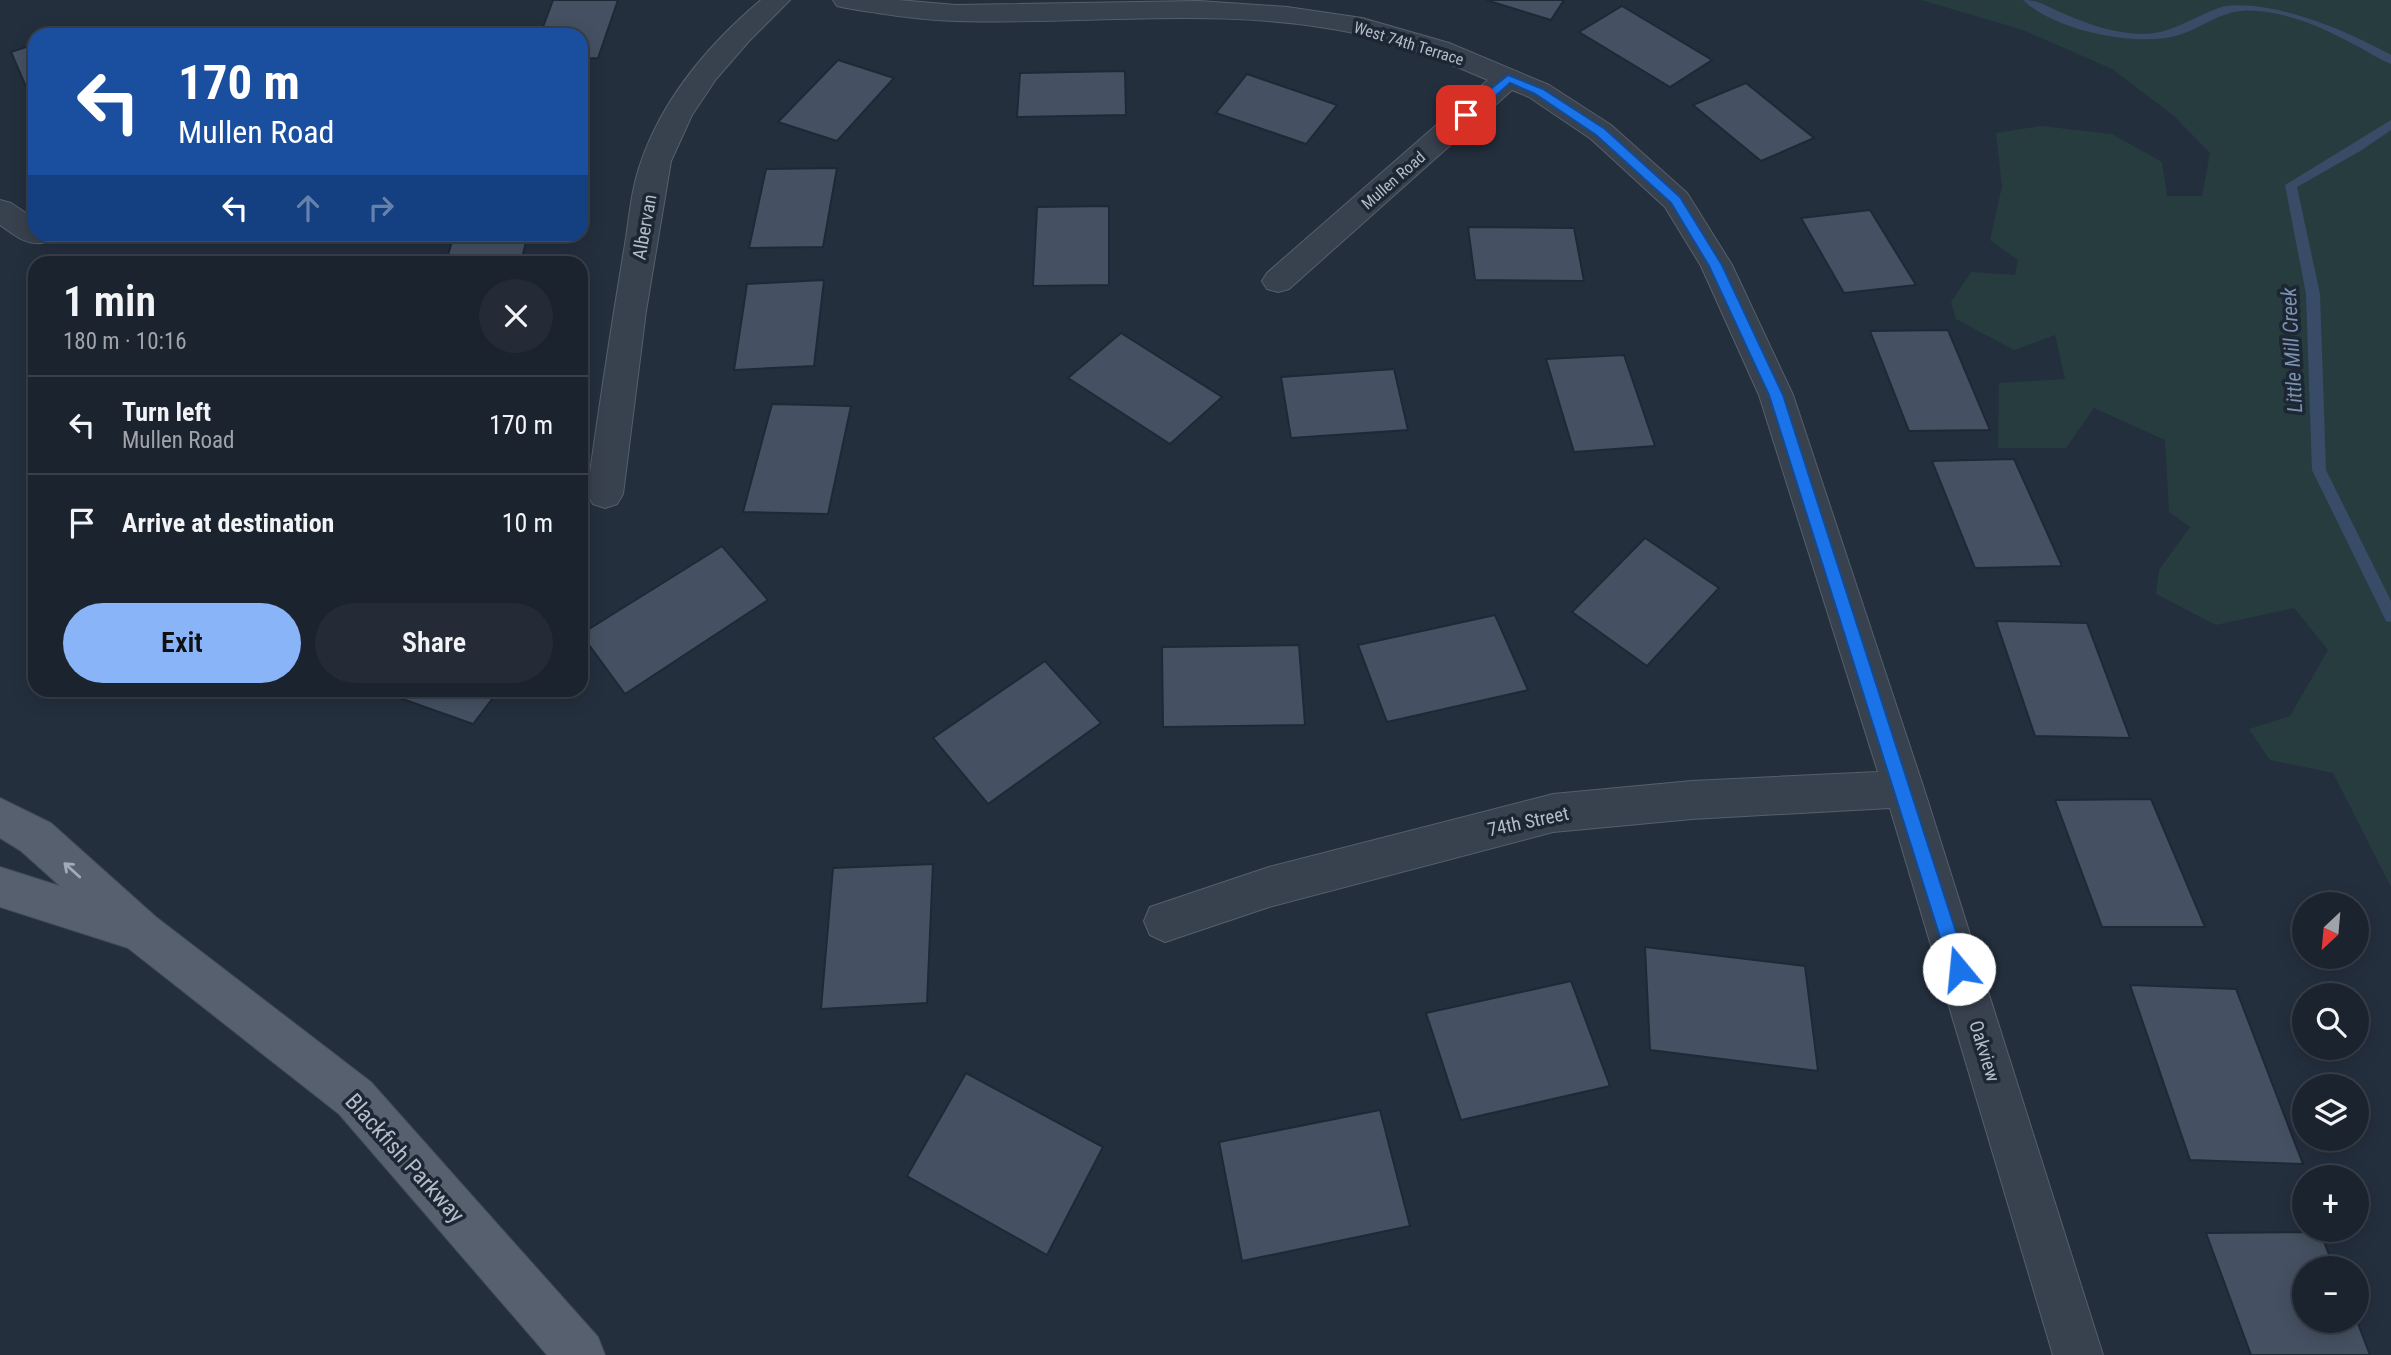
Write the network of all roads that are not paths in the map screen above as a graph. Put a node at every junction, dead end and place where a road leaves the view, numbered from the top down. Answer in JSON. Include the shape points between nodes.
{"nodes":[{"id":1,"x":777,"y":0,"type":"edge"},
{"id":2,"x":846,"y":0,"type":"edge"},
{"id":3,"x":1508,"y":78,"type":"junction"},
{"id":4,"x":0,"y":210,"type":"edge"},
{"id":5,"x":28,"y":229,"type":"edge"},
{"id":6,"x":1278,"y":281,"type":"dead end"},
{"id":7,"x":605,"y":494,"type":"dead end"},
{"id":8,"x":1904,"y":789,"type":"junction"},
{"id":9,"x":0,"y":817,"type":"edge"},
{"id":10,"x":0,"y":887,"type":"edge"},
{"id":11,"x":1165,"y":921,"type":"dead end"},
{"id":12,"x":141,"y":932,"type":"junction"},
{"id":13,"x":580,"y":1355,"type":"edge"},
{"id":14,"x":2078,"y":1355,"type":"edge"}],
"edges":[{"from":1,"to":7,"type":"street","name":"Albervan","via":[[715,63],[677,116],[656,162],[621,359]]},
{"from":2,"to":3,"type":"street","name":"West 74th Terrace","via":[[956,13],[1199,9],[1287,15],[1362,26],[1439,49]]},
{"from":3,"to":6,"type":"street","name":"Mullen Road"},
{"from":3,"to":8,"type":"street","name":"Oakview","via":[[1601,132],[1676,200],[1716,265],[1776,395]]},
{"from":4,"to":5,"type":"street"},
{"from":8,"to":11,"type":"street","name":"74th Street","via":[[1553,813],[1269,887]]},
{"from":8,"to":14,"type":"street","name":"Oakview"},
{"from":12,"to":9,"type":"main road","name":"Blackfish Parkway","one_way":true,"via":[[36,837]]},
{"from":10,"to":12,"type":"main road","name":"Blackfish Parkway"},
{"from":12,"to":13,"type":"main road","name":"Blackfish Parkway","via":[[355,1098]]}]}
